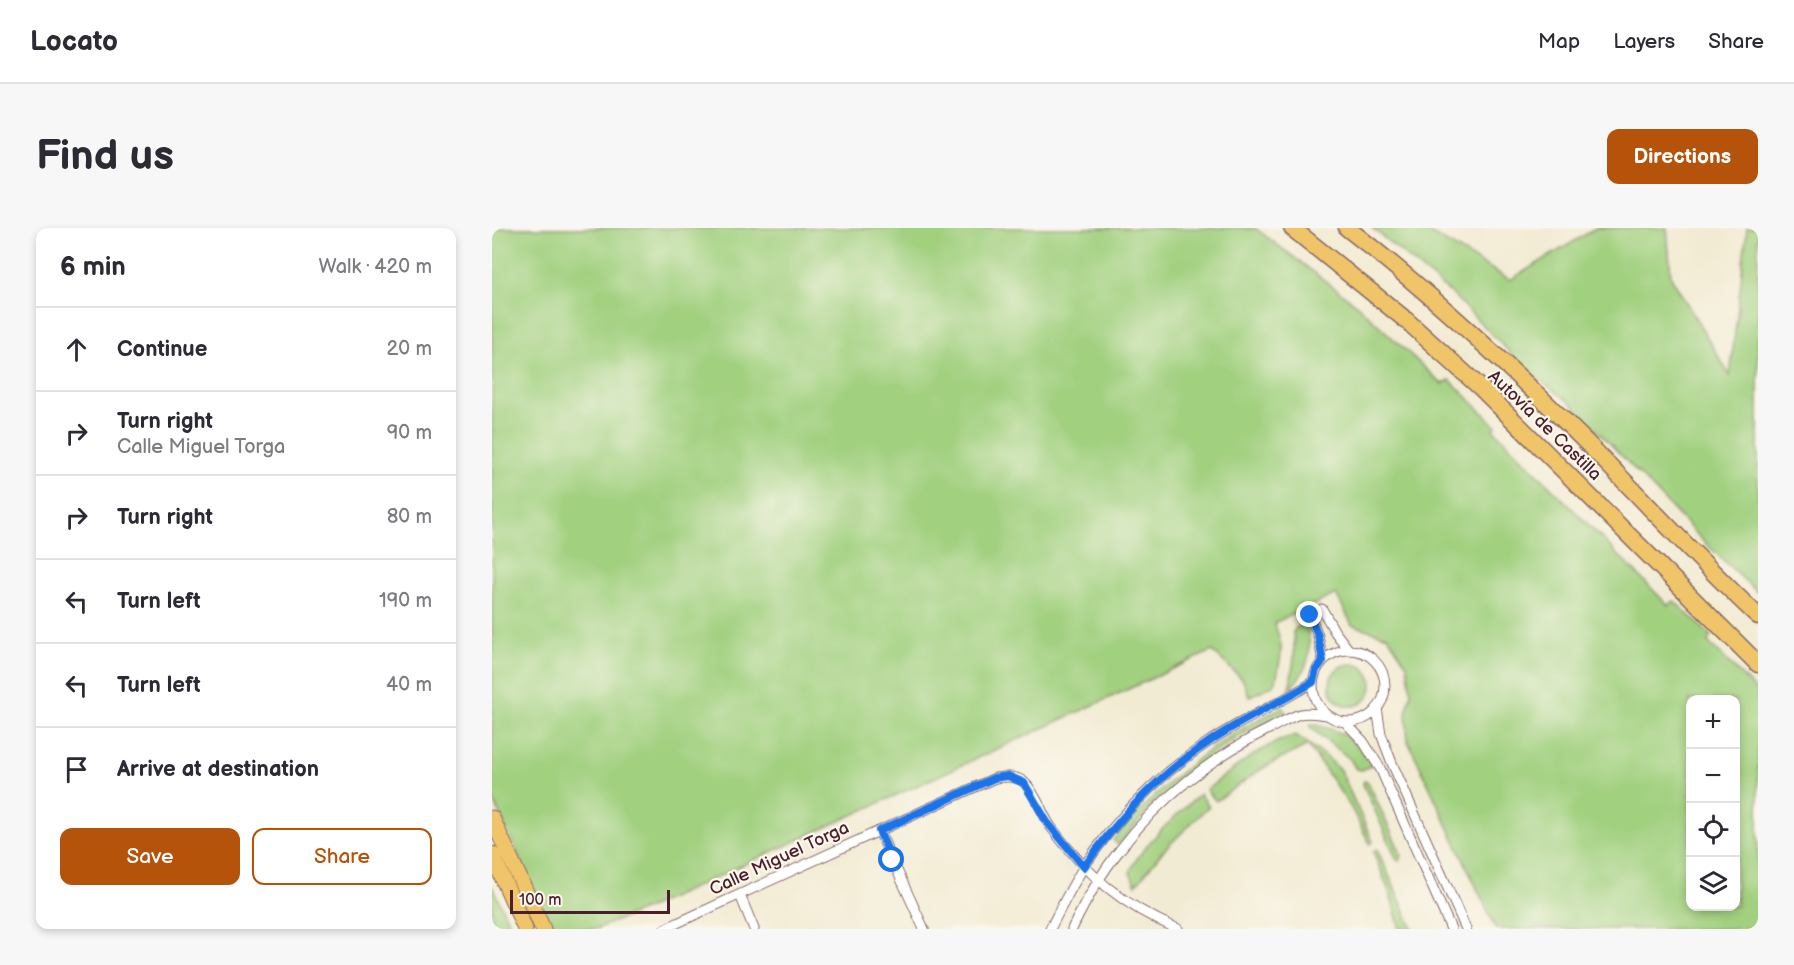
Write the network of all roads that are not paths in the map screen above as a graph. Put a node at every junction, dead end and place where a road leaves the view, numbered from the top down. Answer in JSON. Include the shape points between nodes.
{"nodes":[{"id":1,"x":1292,"y":228,"type":"edge"},
{"id":2,"x":1347,"y":228,"type":"edge"},
{"id":3,"x":1323,"y":609,"type":"dead end"},
{"id":4,"x":1310,"y":615,"type":"dead end"},
{"id":5,"x":1758,"y":616,"type":"edge"},
{"id":6,"x":1349,"y":650,"type":"junction"},
{"id":7,"x":1323,"y":661,"type":"junction"},
{"id":8,"x":1758,"y":664,"type":"edge"},
{"id":9,"x":1313,"y":682,"type":"junction"},
{"id":10,"x":1377,"y":708,"type":"junction"},
{"id":11,"x":1328,"y":715,"type":"junction"},
{"id":12,"x":1345,"y":722,"type":"junction"},
{"id":13,"x":492,"y":818,"type":"edge"},
{"id":14,"x":879,"y":831,"type":"junction"},
{"id":15,"x":492,"y":854,"type":"edge"},
{"id":16,"x":1084,"y":867,"type":"junction"},
{"id":17,"x":1097,"y":881,"type":"junction"},
{"id":18,"x":740,"y":895,"type":"junction"},
{"id":19,"x":525,"y":929,"type":"edge"},
{"id":20,"x":543,"y":929,"type":"edge"},
{"id":21,"x":664,"y":929,"type":"edge"},
{"id":22,"x":754,"y":929,"type":"edge"},
{"id":23,"x":924,"y":929,"type":"edge"},
{"id":24,"x":1050,"y":929,"type":"edge"},
{"id":25,"x":1072,"y":929,"type":"edge"},
{"id":26,"x":1178,"y":929,"type":"edge"},
{"id":27,"x":1451,"y":929,"type":"edge"},
{"id":28,"x":1467,"y":929,"type":"edge"}],
"edges":[{"from":1,"to":8,"type":"highway","name":"Autovía de Castilla","via":[[1406,320],[1482,389]]},
{"from":2,"to":5,"type":"highway","name":"Autovía de Castilla","via":[[1506,366]]},
{"from":3,"to":6,"type":"street"},
{"from":4,"to":7,"type":"street"},
{"from":6,"to":7,"type":"street"},
{"from":6,"to":10,"type":"street","via":[[1362,652],[1382,670],[1385,683]]},
{"from":7,"to":9,"type":"street"},
{"from":9,"to":11,"type":"street","via":[[1316,700]]},
{"from":9,"to":16,"type":"street","via":[[1178,764],[1121,818]]},
{"from":10,"to":12,"type":"street","via":[[1368,717]]},
{"from":10,"to":28,"type":"street","via":[[1392,763]]},
{"from":11,"to":12,"type":"street"},
{"from":11,"to":17,"type":"street","via":[[1303,713],[1224,754],[1159,807],[1119,850]]},
{"from":12,"to":27,"type":"street","via":[[1380,768]]},
{"from":13,"to":20,"type":"main road"},
{"from":14,"to":16,"type":"street","name":"Calle Miguel Torga","via":[[994,778],[1008,776],[1024,783],[1047,822]]},
{"from":14,"to":18,"type":"street","name":"Calle Miguel Torga"},
{"from":14,"to":23,"type":"street"},
{"from":15,"to":19,"type":"main road"},
{"from":16,"to":17,"type":"street"},
{"from":16,"to":24,"type":"street"},
{"from":17,"to":25,"type":"street"},
{"from":17,"to":26,"type":"street"},
{"from":18,"to":21,"type":"street","name":"Calle Miguel Torga"},
{"from":18,"to":22,"type":"street"}]}
